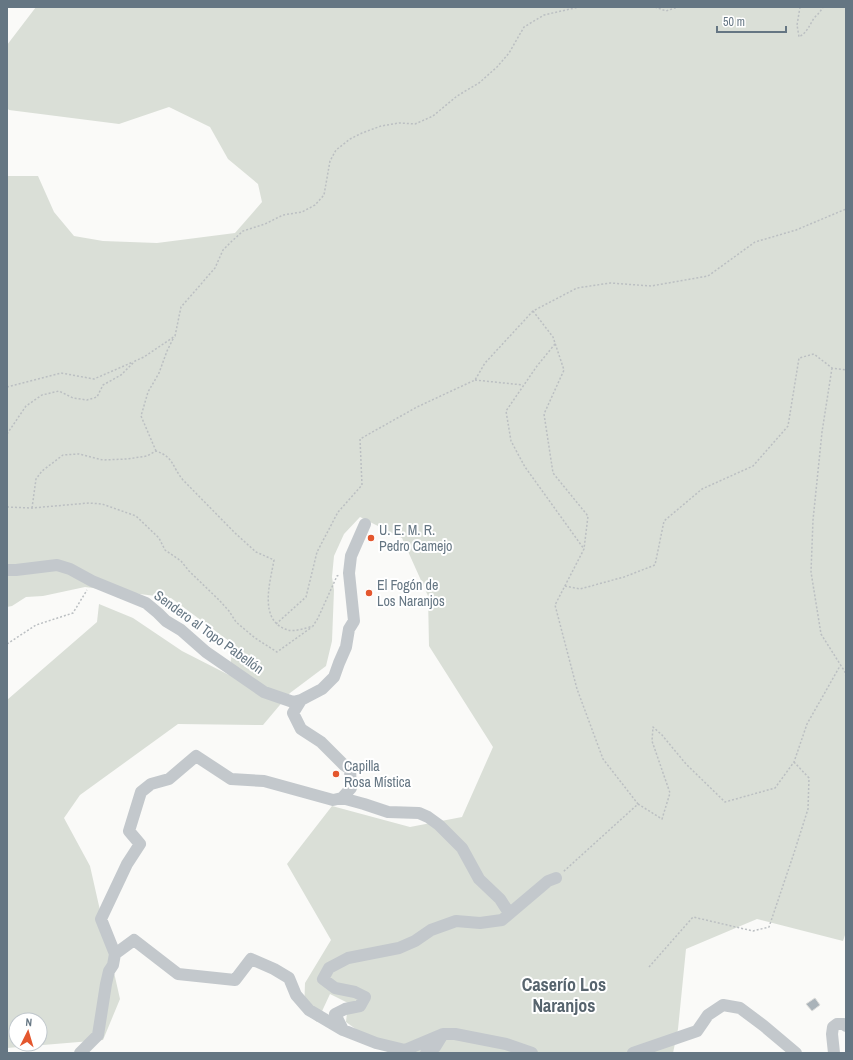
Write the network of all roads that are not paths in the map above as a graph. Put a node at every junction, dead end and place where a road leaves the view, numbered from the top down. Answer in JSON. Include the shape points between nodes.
{"nodes":[{"id":1,"x":365,"y":524,"type":"dead end"},
{"id":2,"x":7,"y":570,"type":"edge"},
{"id":3,"x":301,"y":700,"type":"junction"},
{"id":4,"x":342,"y":798,"type":"junction"},
{"id":5,"x":556,"y":878,"type":"road end"},
{"id":6,"x":509,"y":913,"type":"junction"},
{"id":7,"x":115,"y":954,"type":"junction"},
{"id":8,"x":846,"y":1026,"type":"edge"},
{"id":9,"x":343,"y":1030,"type":"junction"},
{"id":10,"x":443,"y":1034,"type":"junction"},
{"id":11,"x":80,"y":1053,"type":"edge"},
{"id":12,"x":426,"y":1053,"type":"edge"},
{"id":13,"x":532,"y":1053,"type":"edge"},
{"id":14,"x":633,"y":1053,"type":"edge"},
{"id":15,"x":796,"y":1053,"type":"edge"},
{"id":16,"x":834,"y":1053,"type":"edge"}],
"edges":[{"from":1,"to":3,"type":"street","via":[[351,556],[349,573],[354,621],[346,647],[334,677],[322,689]]},
{"from":2,"to":3,"type":"street","name":"Sendero al Topo Pabellón","via":[[57,565],[146,603],[206,652],[264,692],[293,702]]},
{"from":3,"to":4,"type":"street","via":[[293,713],[301,729],[321,742],[350,769],[351,788]]},
{"from":4,"to":6,"type":"street","via":[[388,812],[419,813],[428,817],[462,848],[479,879],[500,899]]},
{"from":4,"to":7,"type":"street","via":[[333,800],[264,781],[231,779],[196,756],[169,779],[151,784],[141,792],[130,831],[140,844],[127,864],[101,919]]},
{"from":5,"to":6,"type":"street","via":[[548,881]]},
{"from":6,"to":9,"type":"street","via":[[502,920],[480,923],[456,921],[431,930],[399,948],[348,958],[329,968],[323,979],[335,988],[355,992],[365,998],[360,1006],[335,1014]]},
{"from":7,"to":9,"type":"street","via":[[134,940],[178,974],[235,980],[251,959],[289,978],[296,995],[309,1010]]},
{"from":7,"to":11,"type":"street","via":[[109,971],[98,1035]]},
{"from":8,"to":16,"type":"street","via":[[837,1024],[833,1027]]},
{"from":9,"to":10,"type":"street","via":[[376,1043],[405,1050]]},
{"from":10,"to":12,"type":"street"},
{"from":10,"to":13,"type":"street","via":[[506,1044]]},
{"from":14,"to":15,"type":"street","via":[[697,1031],[708,1015],[723,1005],[740,1008]]}]}
